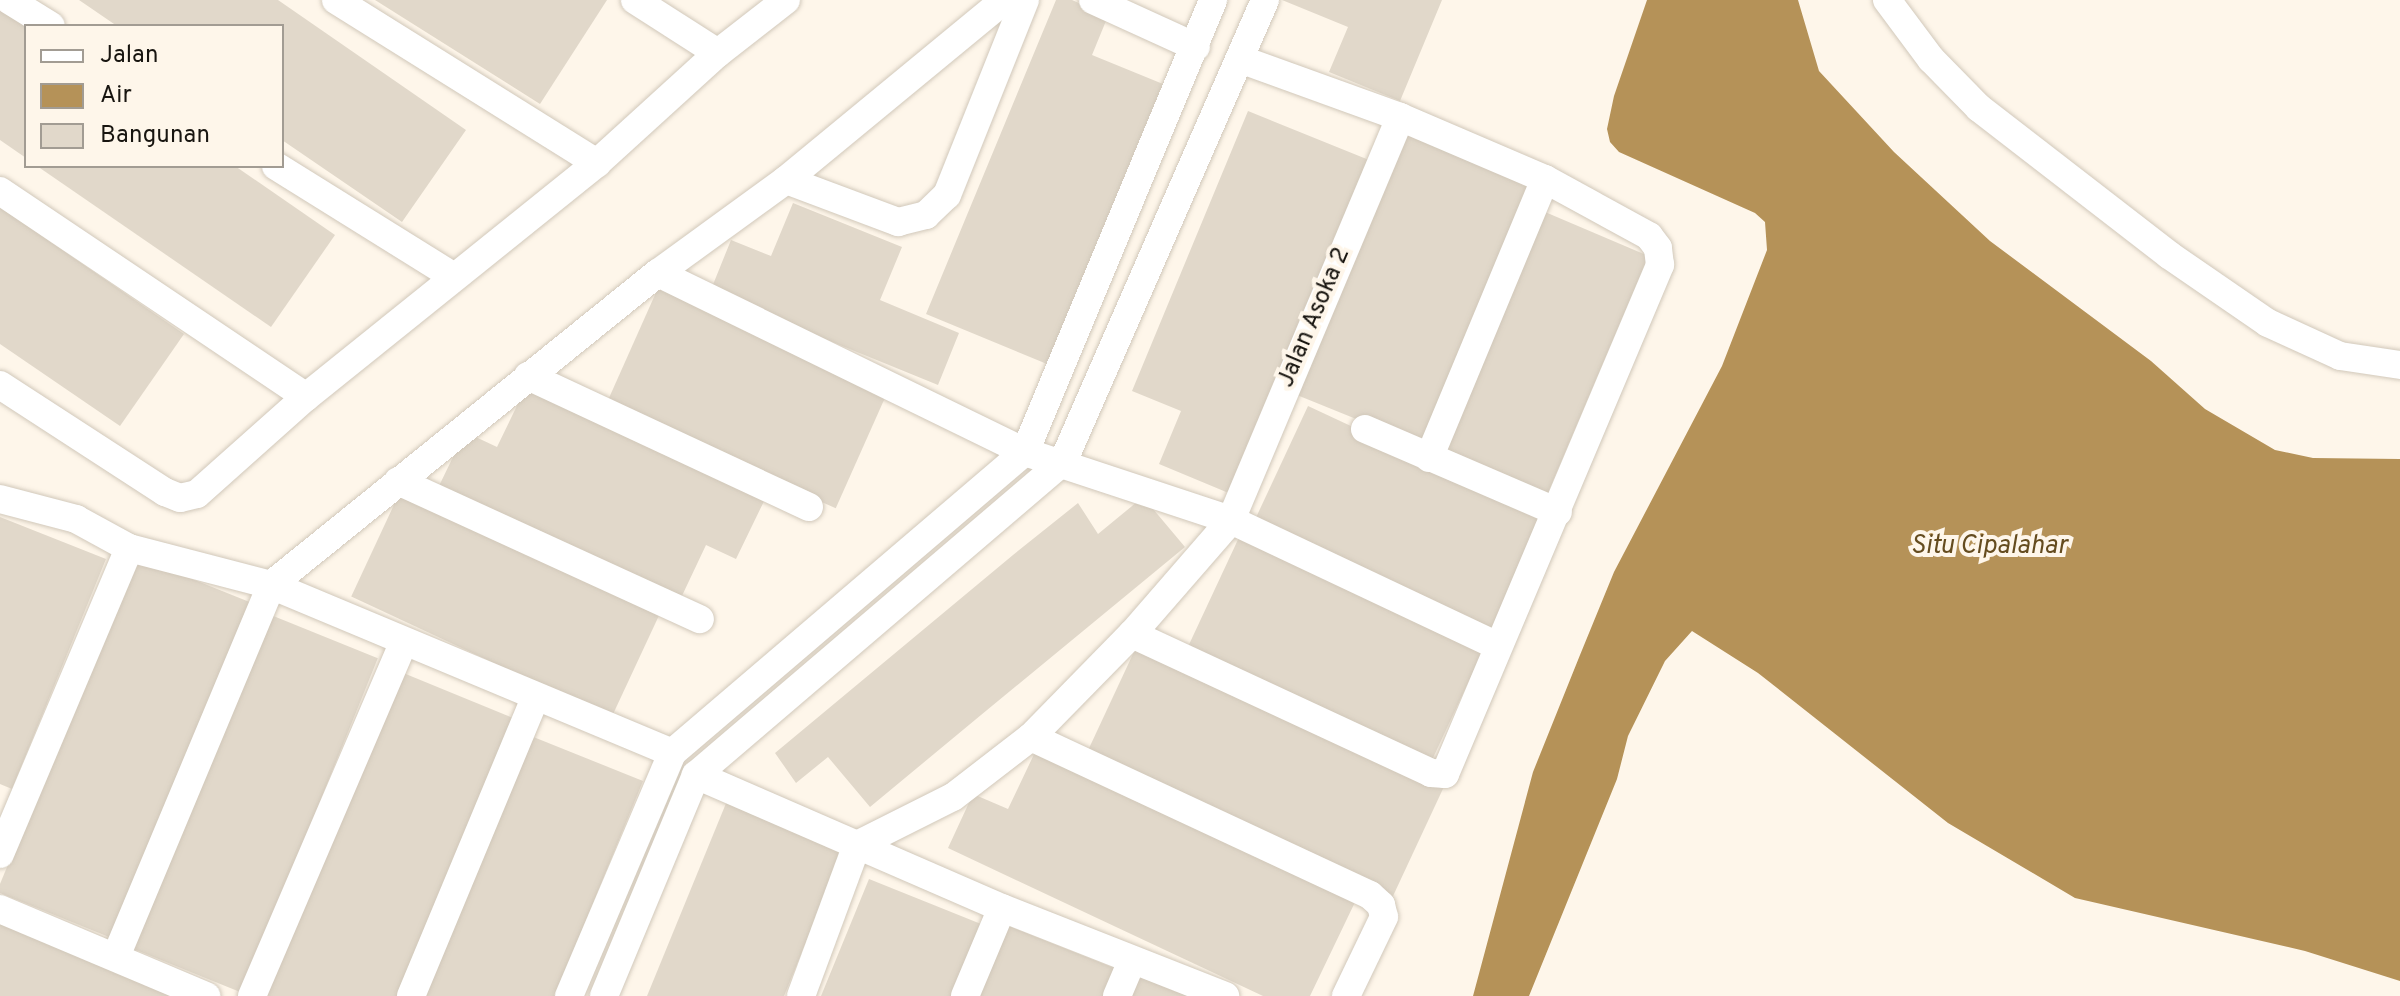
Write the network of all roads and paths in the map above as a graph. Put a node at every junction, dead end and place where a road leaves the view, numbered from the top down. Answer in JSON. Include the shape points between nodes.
{"nodes":[{"id":1,"x":9,"y":0,"type":"edge"},
{"id":2,"x":336,"y":0,"type":"edge"},
{"id":3,"x":635,"y":0,"type":"edge"},
{"id":4,"x":786,"y":0,"type":"edge"},
{"id":5,"x":1004,"y":0,"type":"edge"},
{"id":6,"x":1025,"y":0,"type":"edge"},
{"id":7,"x":1093,"y":0,"type":"edge"},
{"id":8,"x":1213,"y":0,"type":"edge"},
{"id":9,"x":1265,"y":0,"type":"edge"},
{"id":10,"x":1887,"y":0,"type":"edge"},
{"id":11,"x":48,"y":24,"type":"edge"},
{"id":12,"x":1196,"y":47,"type":"junction"},
{"id":13,"x":718,"y":53,"type":"junction"},
{"id":14,"x":1240,"y":59,"type":"junction"},
{"id":15,"x":1400,"y":117,"type":"junction"},
{"id":16,"x":597,"y":163,"type":"junction"},
{"id":17,"x":279,"y":168,"type":"edge"},
{"id":18,"x":1545,"y":179,"type":"junction"},
{"id":19,"x":786,"y":180,"type":"junction"},
{"id":20,"x":0,"y":191,"type":"edge"},
{"id":21,"x":658,"y":273,"type":"junction"},
{"id":22,"x":453,"y":276,"type":"junction"},
{"id":23,"x":2400,"y":365,"type":"edge"},
{"id":24,"x":528,"y":376,"type":"junction"},
{"id":25,"x":0,"y":385,"type":"edge"},
{"id":26,"x":306,"y":397,"type":"junction"},
{"id":27,"x":1365,"y":429,"type":"dead end"},
{"id":28,"x":1025,"y":452,"type":"junction"},
{"id":29,"x":1429,"y":458,"type":"junction"},
{"id":30,"x":1063,"y":462,"type":"junction"},
{"id":31,"x":398,"y":481,"type":"junction"},
{"id":32,"x":0,"y":499,"type":"edge"},
{"id":33,"x":809,"y":507,"type":"dead end"},
{"id":34,"x":1558,"y":512,"type":"junction"},
{"id":35,"x":1231,"y":520,"type":"junction"},
{"id":36,"x":129,"y":548,"type":"junction"},
{"id":37,"x":271,"y":585,"type":"junction"},
{"id":38,"x":700,"y":619,"type":"dead end"},
{"id":39,"x":1132,"y":634,"type":"junction"},
{"id":40,"x":403,"y":643,"type":"junction"},
{"id":41,"x":1496,"y":645,"type":"junction"},
{"id":42,"x":535,"y":698,"type":"junction"},
{"id":43,"x":1031,"y":737,"type":"junction"},
{"id":44,"x":672,"y":753,"type":"junction"},
{"id":45,"x":696,"y":775,"type":"junction"},
{"id":46,"x":857,"y":845,"type":"junction"},
{"id":47,"x":0,"y":854,"type":"edge"},
{"id":48,"x":1002,"y":908,"type":"junction"},
{"id":49,"x":0,"y":909,"type":"edge"},
{"id":50,"x":117,"y":954,"type":"junction"},
{"id":51,"x":1132,"y":960,"type":"junction"},
{"id":52,"x":206,"y":996,"type":"edge"},
{"id":53,"x":252,"y":996,"type":"edge"},
{"id":54,"x":411,"y":996,"type":"edge"},
{"id":55,"x":569,"y":996,"type":"edge"},
{"id":56,"x":604,"y":996,"type":"edge"},
{"id":57,"x":801,"y":996,"type":"edge"},
{"id":58,"x":965,"y":996,"type":"edge"},
{"id":59,"x":1117,"y":996,"type":"edge"},
{"id":60,"x":1225,"y":996,"type":"edge"},
{"id":61,"x":1346,"y":996,"type":"edge"}],
"edges":[{"from":1,"to":11,"type":"street"},
{"from":2,"to":16,"type":"street"},
{"from":3,"to":13,"type":"street"},
{"from":4,"to":13,"type":"street"},
{"from":5,"to":19,"type":"street"},
{"from":6,"to":19,"type":"street","via":[[947,195],[926,215],[898,222]]},
{"from":7,"to":12,"type":"street"},
{"from":8,"to":12,"type":"street"},
{"from":9,"to":14,"type":"street"},
{"from":10,"to":23,"type":"street","via":[[1931,59],[1979,108],[2169,255],[2268,323],[2340,356]]},
{"from":12,"to":28,"type":"street"},
{"from":13,"to":16,"type":"street"},
{"from":14,"to":15,"type":"street"},
{"from":14,"to":30,"type":"street"},
{"from":15,"to":18,"type":"street"},
{"from":15,"to":35,"type":"street","name":"Jalan Asoka 2"},
{"from":16,"to":22,"type":"street"},
{"from":17,"to":22,"type":"street"},
{"from":18,"to":29,"type":"street"},
{"from":18,"to":34,"type":"street","via":[[1649,236],[1658,248],[1660,265]]},
{"from":19,"to":21,"type":"street"},
{"from":20,"to":26,"type":"street"},
{"from":21,"to":24,"type":"street"},
{"from":21,"to":28,"type":"street"},
{"from":22,"to":26,"type":"street"},
{"from":24,"to":31,"type":"street"},
{"from":24,"to":33,"type":"street"},
{"from":25,"to":26,"type":"street","via":[[180,498],[211,483]]},
{"from":27,"to":29,"type":"street"},
{"from":28,"to":30,"type":"street"},
{"from":28,"to":44,"type":"street"},
{"from":29,"to":34,"type":"street"},
{"from":30,"to":35,"type":"street"},
{"from":30,"to":45,"type":"street"},
{"from":31,"to":37,"type":"street"},
{"from":31,"to":38,"type":"street"},
{"from":32,"to":36,"type":"street","via":[[76,519]]},
{"from":34,"to":41,"type":"street"},
{"from":35,"to":39,"type":"street","name":"Jalan Asoka 2"},
{"from":35,"to":41,"type":"street"},
{"from":36,"to":37,"type":"street"},
{"from":36,"to":47,"type":"street"},
{"from":37,"to":40,"type":"street"},
{"from":37,"to":50,"type":"street"},
{"from":39,"to":41,"type":"street","via":[[1441,776]]},
{"from":39,"to":43,"type":"street","name":"Jalan Asoka 2"},
{"from":40,"to":42,"type":"street"},
{"from":40,"to":53,"type":"street"},
{"from":42,"to":44,"type":"street"},
{"from":42,"to":54,"type":"street"},
{"from":43,"to":46,"type":"street","name":"Jalan Asoka 2","via":[[953,797]]},
{"from":43,"to":61,"type":"street","via":[[1370,895],[1384,917]]},
{"from":44,"to":55,"type":"street"},
{"from":45,"to":46,"type":"street"},
{"from":45,"to":56,"type":"street"},
{"from":46,"to":48,"type":"street"},
{"from":46,"to":57,"type":"street"},
{"from":48,"to":51,"type":"street"},
{"from":48,"to":58,"type":"street"},
{"from":49,"to":50,"type":"street"},
{"from":50,"to":52,"type":"street"},
{"from":51,"to":59,"type":"street"},
{"from":51,"to":60,"type":"street"}]}
